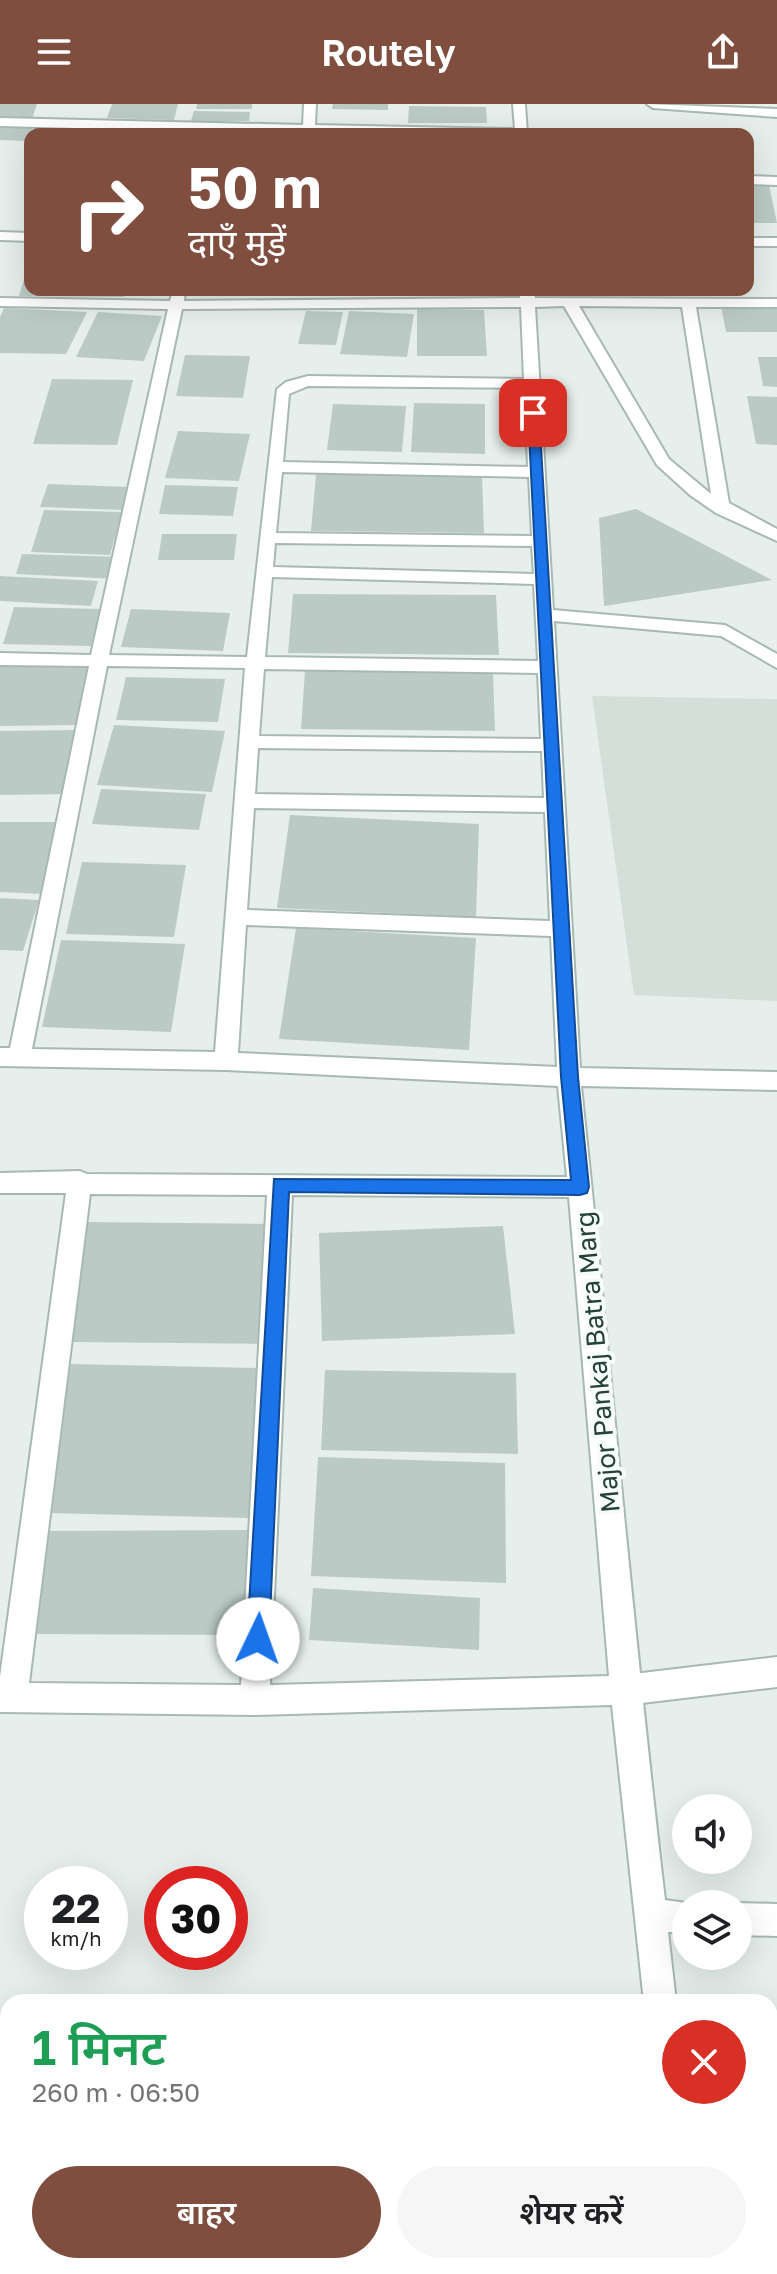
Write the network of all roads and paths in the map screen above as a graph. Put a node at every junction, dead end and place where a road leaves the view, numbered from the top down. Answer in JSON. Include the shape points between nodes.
{"nodes":[{"id":1,"x":310,"y":104,"type":"edge"},
{"id":2,"x":519,"y":104,"type":"edge"},
{"id":3,"x":653,"y":104,"type":"edge"},
{"id":4,"x":777,"y":113,"type":"edge"},
{"id":5,"x":0,"y":122,"type":"edge"},
{"id":6,"x":62,"y":124,"type":"edge"},
{"id":7,"x":90,"y":124,"type":"edge"},
{"id":8,"x":277,"y":126,"type":"edge"},
{"id":9,"x":309,"y":128,"type":"edge"},
{"id":10,"x":521,"y":128,"type":"edge"},
{"id":11,"x":754,"y":180,"type":"edge"},
{"id":12,"x":777,"y":181,"type":"edge"},
{"id":13,"x":24,"y":236,"type":"edge"},
{"id":14,"x":3,"y":239,"type":"edge"},
{"id":15,"x":754,"y":242,"type":"edge"},
{"id":16,"x":777,"y":242,"type":"edge"},
{"id":17,"x":528,"y":296,"type":"edge"},
{"id":18,"x":178,"y":298,"type":"edge"},
{"id":19,"x":0,"y":302,"type":"edge"},
{"id":20,"x":569,"y":302,"type":"junction"},
{"id":21,"x":688,"y":302,"type":"junction"},
{"id":22,"x":777,"y":303,"type":"edge"},
{"id":23,"x":532,"y":384,"type":"junction"},
{"id":24,"x":274,"y":467,"type":"junction"},
{"id":25,"x":536,"y":472,"type":"junction"},
{"id":26,"x":722,"y":509,"type":"junction"},
{"id":27,"x":777,"y":536,"type":"edge"},
{"id":28,"x":268,"y":538,"type":"junction"},
{"id":29,"x":540,"y":541,"type":"junction"},
{"id":30,"x":264,"y":572,"type":"junction"},
{"id":31,"x":541,"y":579,"type":"junction"},
{"id":32,"x":543,"y":615,"type":"junction"},
{"id":33,"x":0,"y":659,"type":"edge"},
{"id":34,"x":99,"y":661,"type":"junction"},
{"id":35,"x":777,"y":662,"type":"edge"},
{"id":36,"x":255,"y":663,"type":"junction"},
{"id":37,"x":545,"y":667,"type":"junction"},
{"id":38,"x":249,"y":742,"type":"junction"},
{"id":39,"x":550,"y":745,"type":"junction"},
{"id":40,"x":245,"y":801,"type":"junction"},
{"id":41,"x":554,"y":805,"type":"junction"},
{"id":42,"x":236,"y":917,"type":"junction"},
{"id":43,"x":561,"y":929,"type":"junction"},
{"id":44,"x":9,"y":1057,"type":"edge"},
{"id":45,"x":226,"y":1061,"type":"junction"},
{"id":46,"x":569,"y":1077,"type":"junction"},
{"id":47,"x":777,"y":1081,"type":"edge"},
{"id":48,"x":80,"y":1181,"type":"junction"},
{"id":49,"x":0,"y":1183,"type":"edge"},
{"id":50,"x":280,"y":1185,"type":"junction"},
{"id":51,"x":580,"y":1187,"type":"junction"},
{"id":52,"x":777,"y":1672,"type":"edge"},
{"id":53,"x":625,"y":1690,"type":"junction"},
{"id":54,"x":6,"y":1697,"type":"edge"},
{"id":55,"x":255,"y":1700,"type":"junction"},
{"id":56,"x":651,"y":1916,"type":"junction"},
{"id":57,"x":672,"y":1917,"type":"edge"},
{"id":58,"x":752,"y":1919,"type":"edge"},
{"id":59,"x":777,"y":1920,"type":"edge"},
{"id":60,"x":659,"y":1994,"type":"edge"}],
"edges":[{"from":1,"to":9,"type":"street"},
{"from":2,"to":10,"type":"street"},
{"from":3,"to":4,"type":"street"},
{"from":5,"to":6,"type":"street"},
{"from":6,"to":7,"type":"street"},
{"from":7,"to":8,"type":"street"},
{"from":11,"to":12,"type":"street"},
{"from":13,"to":14,"type":"street"},
{"from":15,"to":16,"type":"street"},
{"from":17,"to":18,"type":"street"},
{"from":17,"to":20,"type":"street"},
{"from":17,"to":23,"type":"street","name":"Major Pankaj Batra Marg"},
{"from":18,"to":19,"type":"street"},
{"from":18,"to":34,"type":"street"},
{"from":20,"to":21,"type":"street"},
{"from":20,"to":26,"type":"street","via":[[663,462]]},
{"from":21,"to":22,"type":"street"},
{"from":21,"to":26,"type":"street"},
{"from":23,"to":24,"type":"street","via":[[291,385],[282,392]]},
{"from":23,"to":25,"type":"street","name":"Major Pankaj Batra Marg"},
{"from":24,"to":25,"type":"street"},
{"from":24,"to":28,"type":"street"},
{"from":25,"to":29,"type":"street","name":"Major Pankaj Batra Marg"},
{"from":26,"to":27,"type":"street"},
{"from":28,"to":29,"type":"street"},
{"from":28,"to":30,"type":"street"},
{"from":29,"to":31,"type":"street","name":"Major Pankaj Batra Marg"},
{"from":30,"to":31,"type":"street"},
{"from":30,"to":36,"type":"street"},
{"from":31,"to":32,"type":"street","name":"Major Pankaj Batra Marg"},
{"from":32,"to":35,"type":"street","via":[[725,631]]},
{"from":32,"to":37,"type":"street","name":"Major Pankaj Batra Marg"},
{"from":33,"to":34,"type":"street"},
{"from":34,"to":36,"type":"street"},
{"from":34,"to":44,"type":"street"},
{"from":36,"to":37,"type":"street"},
{"from":36,"to":38,"type":"street"},
{"from":37,"to":39,"type":"street","name":"Major Pankaj Batra Marg"},
{"from":38,"to":39,"type":"street"},
{"from":38,"to":40,"type":"street"},
{"from":39,"to":41,"type":"street","name":"Major Pankaj Batra Marg"},
{"from":40,"to":41,"type":"street"},
{"from":40,"to":42,"type":"street"},
{"from":41,"to":43,"type":"street","name":"Major Pankaj Batra Marg"},
{"from":42,"to":43,"type":"street"},
{"from":42,"to":45,"type":"street"},
{"from":43,"to":46,"type":"street","name":"Major Pankaj Batra Marg"},
{"from":44,"to":45,"type":"street"},
{"from":45,"to":46,"type":"street"},
{"from":46,"to":47,"type":"street"},
{"from":46,"to":51,"type":"street","name":"Major Pankaj Batra Marg"},
{"from":48,"to":49,"type":"street"},
{"from":48,"to":50,"type":"street"},
{"from":48,"to":54,"type":"street"},
{"from":50,"to":51,"type":"street"},
{"from":50,"to":55,"type":"street"},
{"from":51,"to":53,"type":"street","name":"Major Pankaj Batra Marg"},
{"from":52,"to":53,"type":"street"},
{"from":53,"to":55,"type":"street"},
{"from":53,"to":56,"type":"street","name":"Major Pankaj Batra Marg"},
{"from":54,"to":55,"type":"street"},
{"from":56,"to":57,"type":"street"},
{"from":56,"to":60,"type":"street","name":"Major Pankaj Batra Marg"},
{"from":58,"to":59,"type":"street"}]}
